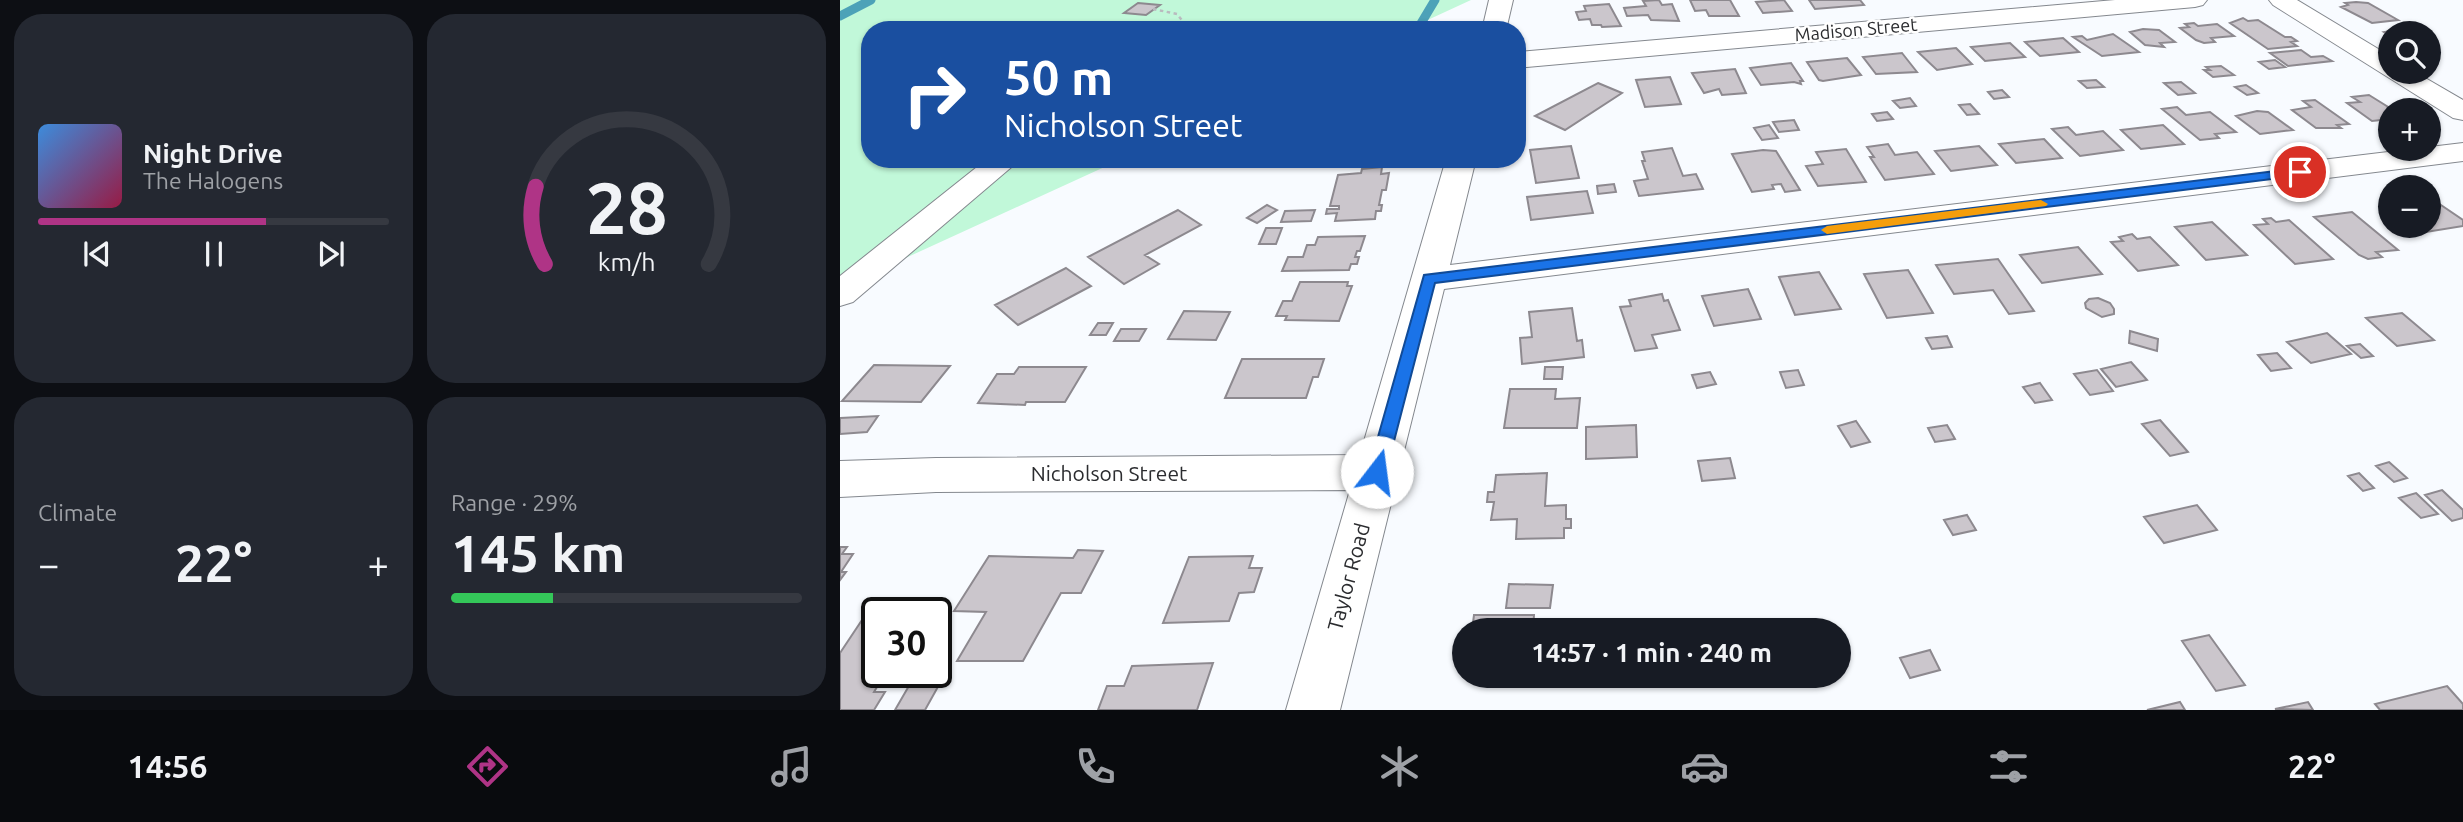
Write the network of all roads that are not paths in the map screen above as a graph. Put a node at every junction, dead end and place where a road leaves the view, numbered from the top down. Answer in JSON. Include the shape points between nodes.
{"nodes":[{"id":1,"x":1501,"y":0,"type":"edge"},
{"id":2,"x":2195,"y":0,"type":"edge"},
{"id":3,"x":2281,"y":0,"type":"edge"},
{"id":4,"x":1496,"y":21,"type":"edge"},
{"id":5,"x":1526,"y":59,"type":"edge"},
{"id":6,"x":2378,"y":60,"type":"edge"},
{"id":7,"x":2418,"y":84,"type":"edge"},
{"id":8,"x":2463,"y":112,"type":"edge"},
{"id":9,"x":2463,"y":152,"type":"edge"},
{"id":10,"x":995,"y":168,"type":"edge"},
{"id":11,"x":1459,"y":168,"type":"edge"},
{"id":12,"x":1429,"y":279,"type":"junction"},
{"id":13,"x":840,"y":294,"type":"edge"},
{"id":14,"x":1377,"y":472,"type":"junction"},
{"id":15,"x":840,"y":479,"type":"edge"},
{"id":16,"x":1313,"y":710,"type":"edge"}],
"edges":[{"from":1,"to":4,"type":"street"},
{"from":2,"to":5,"type":"street","name":"Madison Street"},
{"from":3,"to":6,"type":"street"},
{"from":7,"to":8,"type":"street"},
{"from":9,"to":12,"type":"street"},
{"from":10,"to":13,"type":"street"},
{"from":11,"to":12,"type":"street","name":"Taylor Road"},
{"from":12,"to":14,"type":"street","name":"Taylor Road"},
{"from":14,"to":15,"type":"street","name":"Nicholson Street"},
{"from":14,"to":16,"type":"street","name":"Taylor Road"}]}
